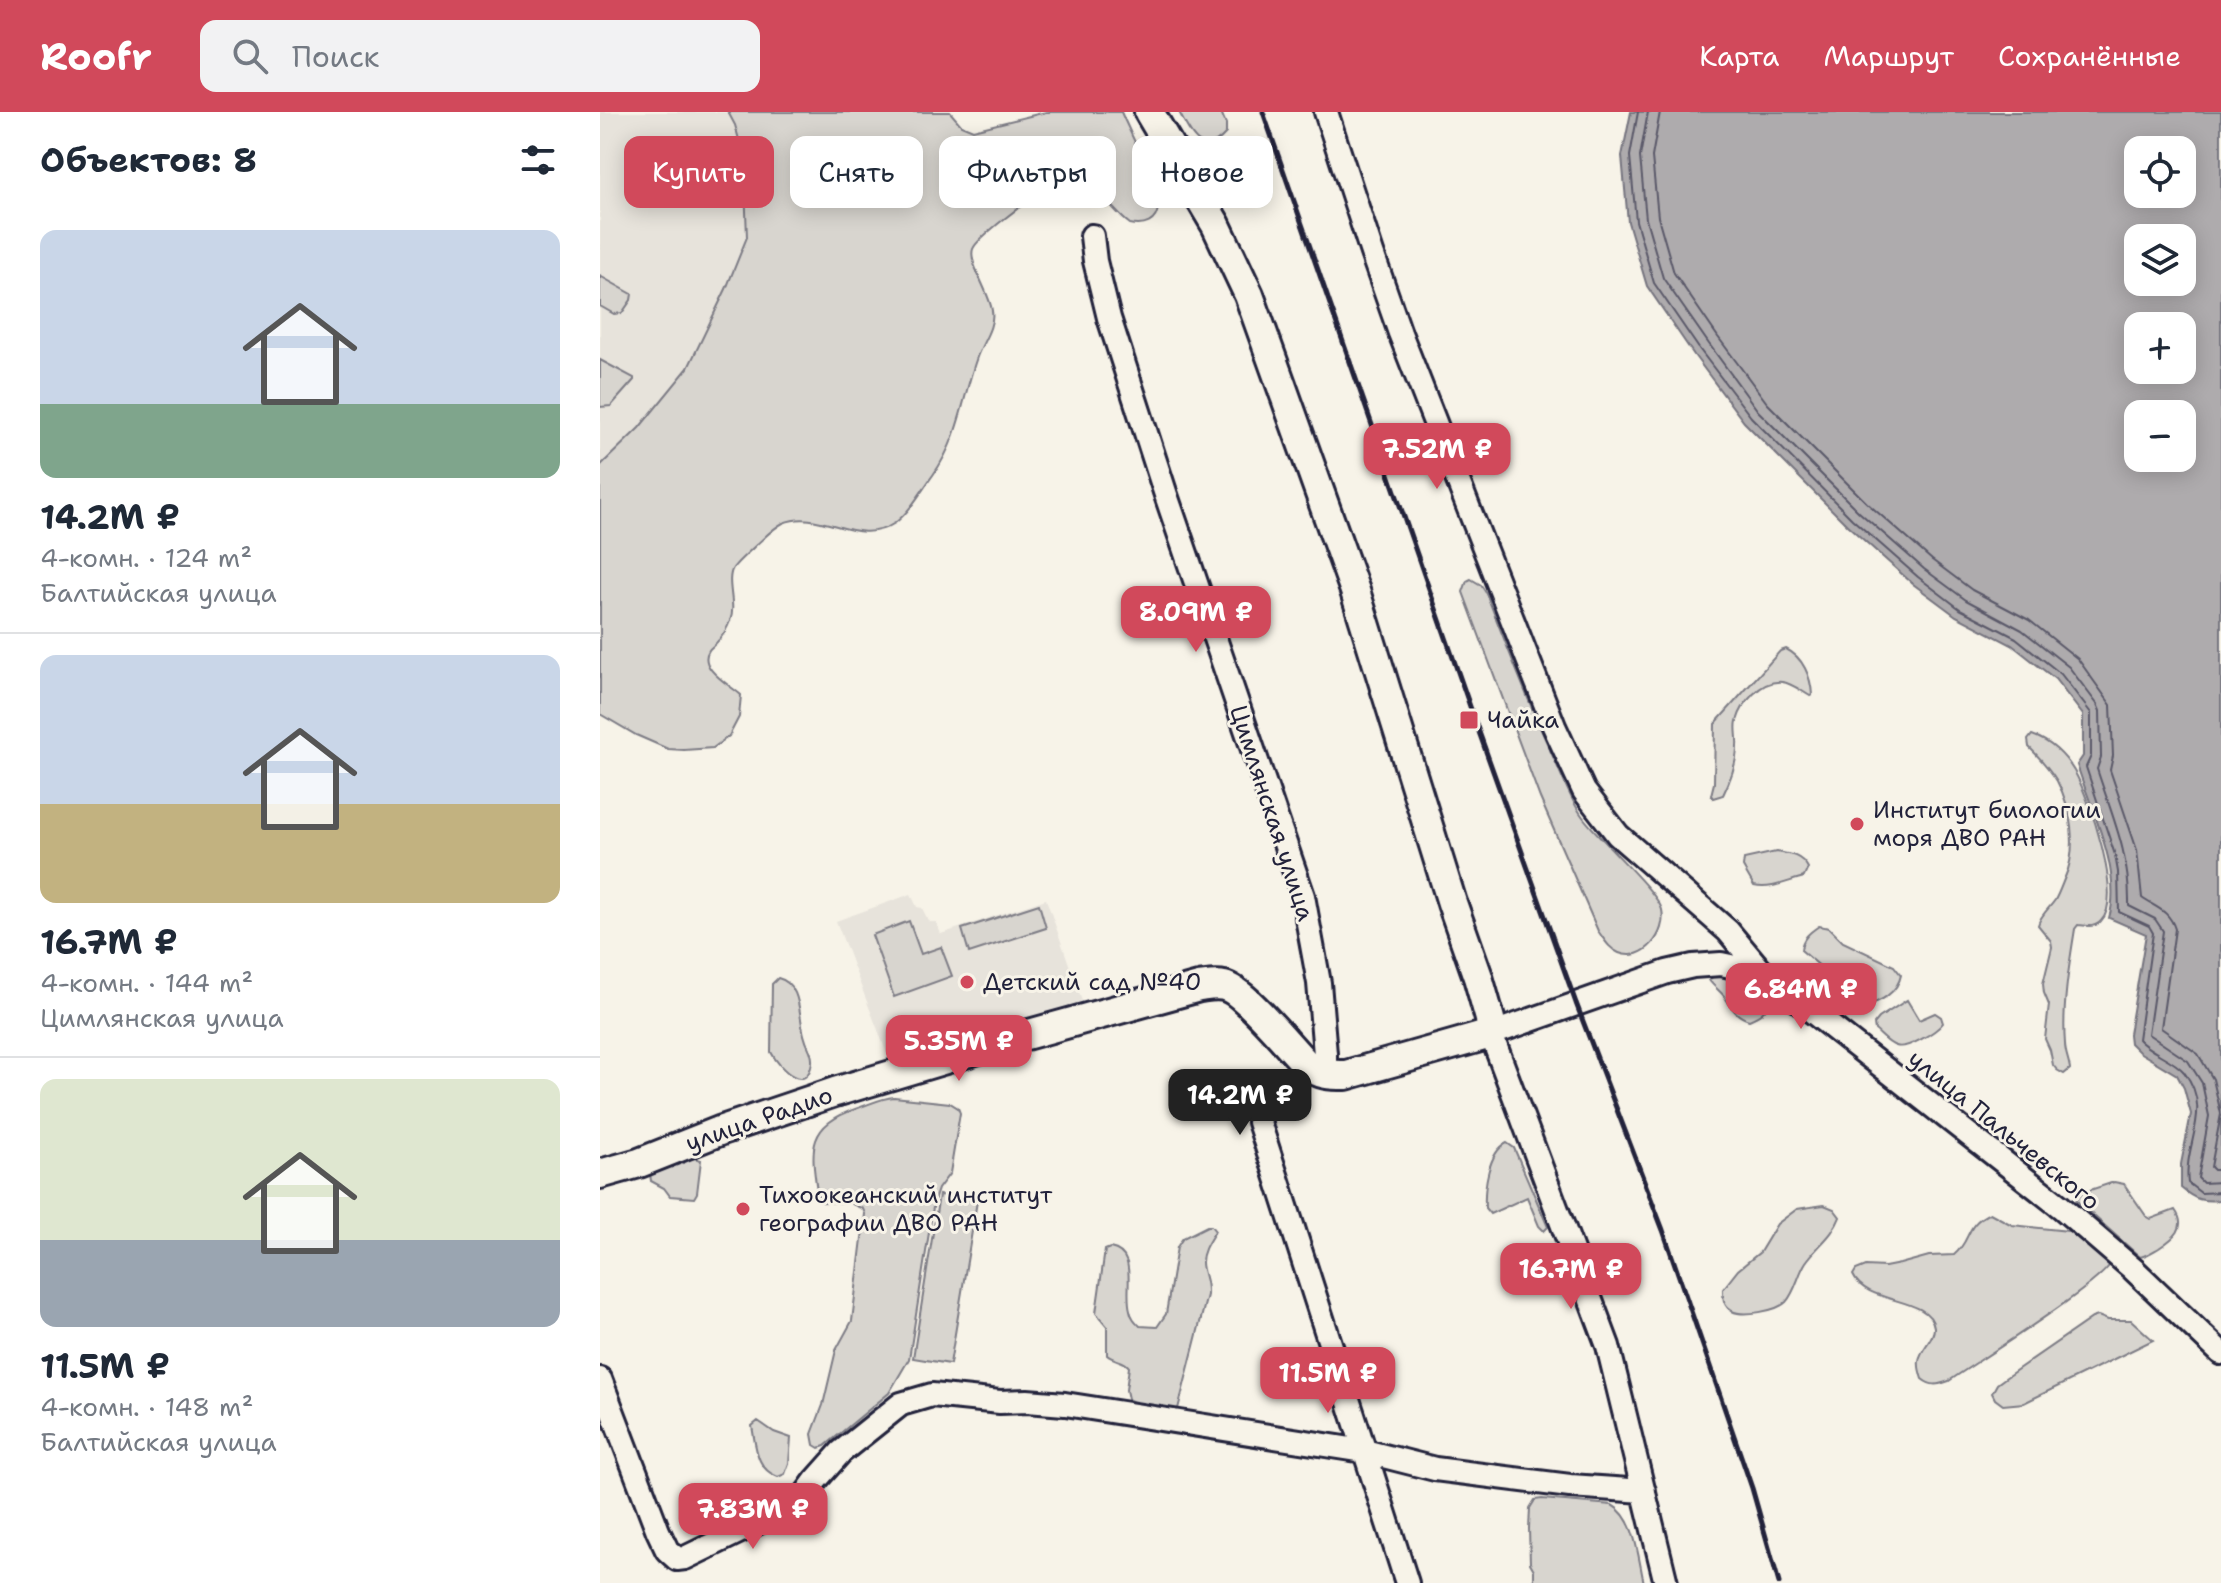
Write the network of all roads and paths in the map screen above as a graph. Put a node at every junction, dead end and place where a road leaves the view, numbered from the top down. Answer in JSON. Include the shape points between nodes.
{"nodes":[{"id":1,"x":1149,"y":112,"type":"edge"},
{"id":2,"x":1326,"y":112,"type":"edge"},
{"id":3,"x":1092,"y":236,"type":"dead end"},
{"id":4,"x":1763,"y":973,"type":"junction"},
{"id":5,"x":1491,"y":1034,"type":"junction"},
{"id":6,"x":1316,"y":1070,"type":"junction"},
{"id":7,"x":600,"y":1174,"type":"edge"},
{"id":8,"x":2221,"y":1353,"type":"edge"},
{"id":9,"x":600,"y":1379,"type":"edge"},
{"id":10,"x":1364,"y":1451,"type":"junction"},
{"id":11,"x":1644,"y":1491,"type":"junction"},
{"id":12,"x":1407,"y":1583,"type":"edge"},
{"id":13,"x":1666,"y":1583,"type":"edge"}],
"edges":[{"from":1,"to":5,"type":"main road","via":[[1216,225],[1249,295],[1355,591],[1478,977]]},
{"from":2,"to":4,"type":"street","name":"улица Пальчевского","via":[[1400,333],[1584,791],[1618,835],[1728,931]]},
{"from":3,"to":6,"type":"street","name":"Цимлянская улица","via":[[1113,333],[1303,896],[1319,983]]},
{"from":4,"to":5,"type":"street","via":[[1721,964],[1693,966]]},
{"from":4,"to":8,"type":"street","name":"улица Пальчевского","via":[[2061,1207]]},
{"from":5,"to":6,"type":"main road","via":[[1346,1075]]},
{"from":5,"to":11,"type":"street","via":[[1608,1346]]},
{"from":6,"to":7,"type":"main road","name":"улица Радио","via":[[1237,993],[1222,985],[1199,987],[835,1092]]},
{"from":6,"to":10,"type":"street","via":[[1263,1109],[1259,1122]]},
{"from":9,"to":10,"type":"street","via":[[658,1531],[677,1559],[800,1502],[841,1452],[901,1404],[932,1395],[1065,1404]]},
{"from":10,"to":11,"type":"street","via":[[1435,1469]]},
{"from":10,"to":12,"type":"street"},
{"from":11,"to":13,"type":"street"}]}
